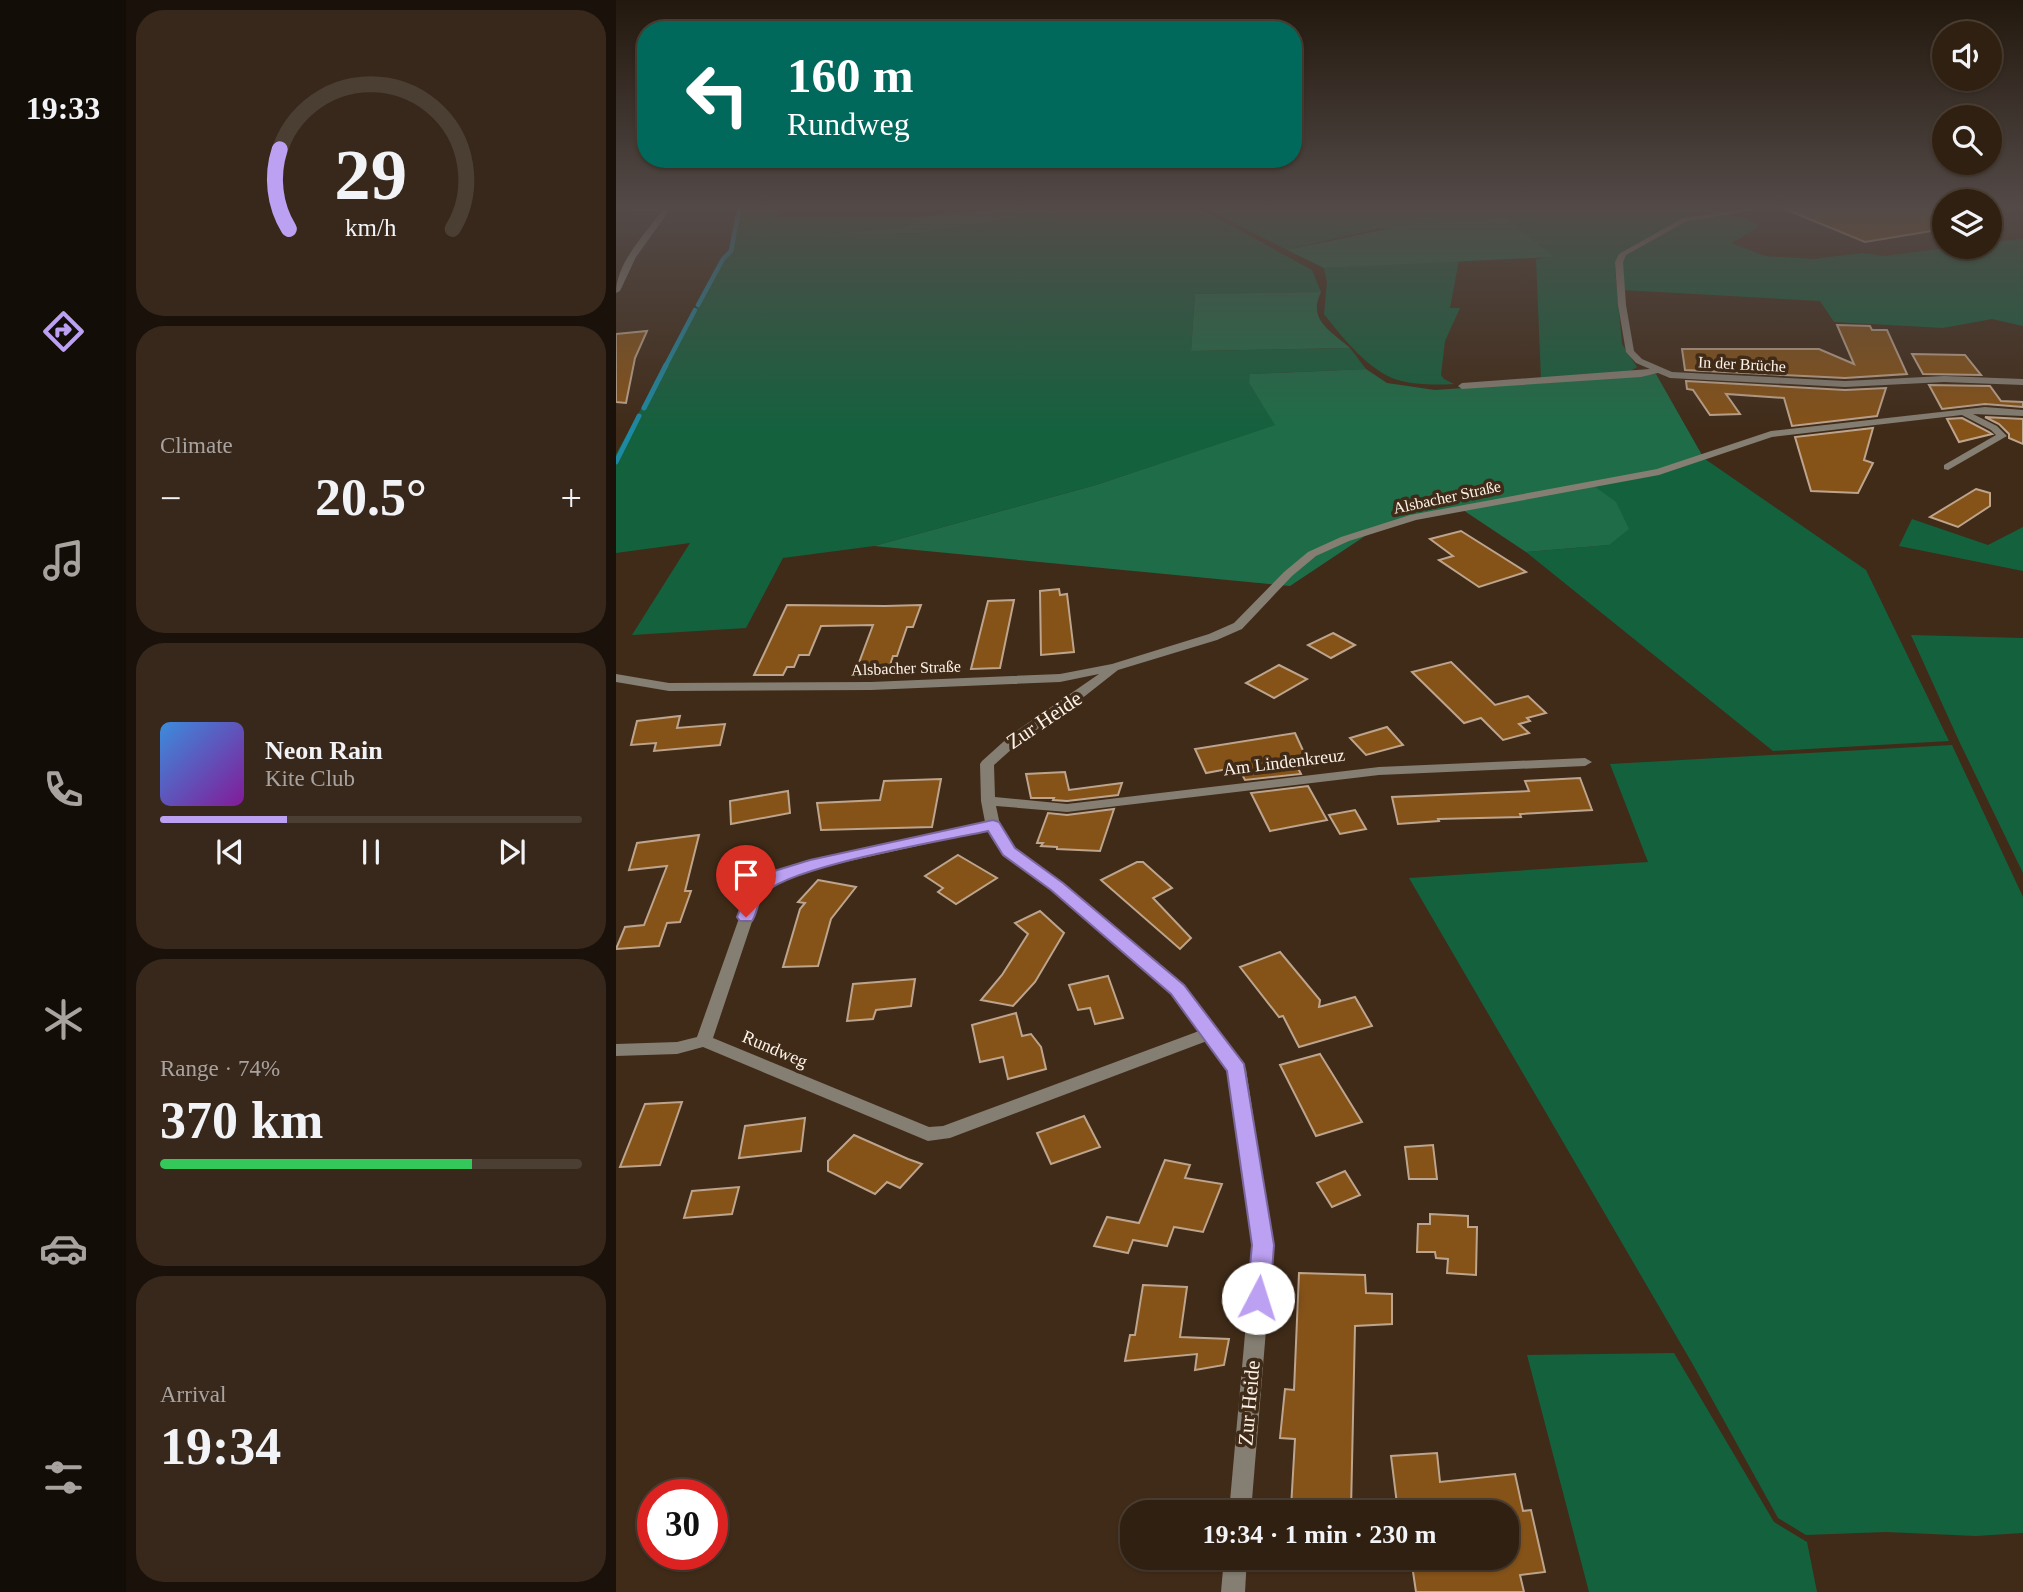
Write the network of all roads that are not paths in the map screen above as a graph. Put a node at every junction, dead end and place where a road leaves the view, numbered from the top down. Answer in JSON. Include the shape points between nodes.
{"nodes":[{"id":1,"x":1620,"y":283,"type":"edge"},
{"id":2,"x":1659,"y":370,"type":"junction"},
{"id":3,"x":2023,"y":382,"type":"edge"},
{"id":4,"x":1462,"y":386,"type":"dead end"},
{"id":5,"x":2023,"y":413,"type":"edge"},
{"id":6,"x":1966,"y":414,"type":"junction"},
{"id":7,"x":1948,"y":467,"type":"dead end"},
{"id":8,"x":1114,"y":667,"type":"junction"},
{"id":9,"x":616,"y":678,"type":"edge"},
{"id":10,"x":1585,"y":762,"type":"dead end"},
{"id":11,"x":988,"y":801,"type":"junction"},
{"id":12,"x":993,"y":825,"type":"junction"},
{"id":13,"x":1211,"y":1032,"type":"junction"},
{"id":14,"x":704,"y":1041,"type":"junction"},
{"id":15,"x":616,"y":1050,"type":"edge"},
{"id":16,"x":1241,"y":1500,"type":"edge"},
{"id":17,"x":1235,"y":1570,"type":"edge"},
{"id":18,"x":1233,"y":1592,"type":"edge"}],
"edges":[{"from":1,"to":2,"type":"street","via":[[1630,352]]},
{"from":2,"to":3,"type":"street","name":"In der Brüche","via":[[1845,384],[1944,379]]},
{"from":2,"to":4,"type":"street","name":"In der Brüche"},
{"from":5,"to":6,"type":"street","name":"Alsbacher Straße","via":[[1986,410]]},
{"from":6,"to":7,"type":"street","via":[[2002,436]]},
{"from":6,"to":8,"type":"street","name":"Alsbacher Straße","via":[[1771,434],[1659,472],[1414,517],[1312,554],[1238,626]]},
{"from":8,"to":9,"type":"street","name":"Alsbacher Straße","via":[[1059,678],[871,686],[669,687]]},
{"from":8,"to":11,"type":"street","name":"Zur Heide","via":[[1089,690],[1006,743],[987,764]]},
{"from":10,"to":11,"type":"street","name":"Am Lindenkreuz","via":[[1367,772],[1067,808]]},
{"from":11,"to":12,"type":"street","name":"Zur Heide"},
{"from":12,"to":13,"type":"street","name":"Zur Heide","via":[[1009,851],[1178,990]]},
{"from":12,"to":14,"type":"street","via":[[810,865],[778,876],[754,892]]},
{"from":13,"to":14,"type":"street","name":"Rundweg","via":[[944,1133],[928,1134]]},
{"from":13,"to":16,"type":"street","name":"Zur Heide","via":[[1237,1069],[1263,1245]]},
{"from":14,"to":15,"type":"street","via":[[677,1048]]},
{"from":17,"to":18,"type":"street"}]}
